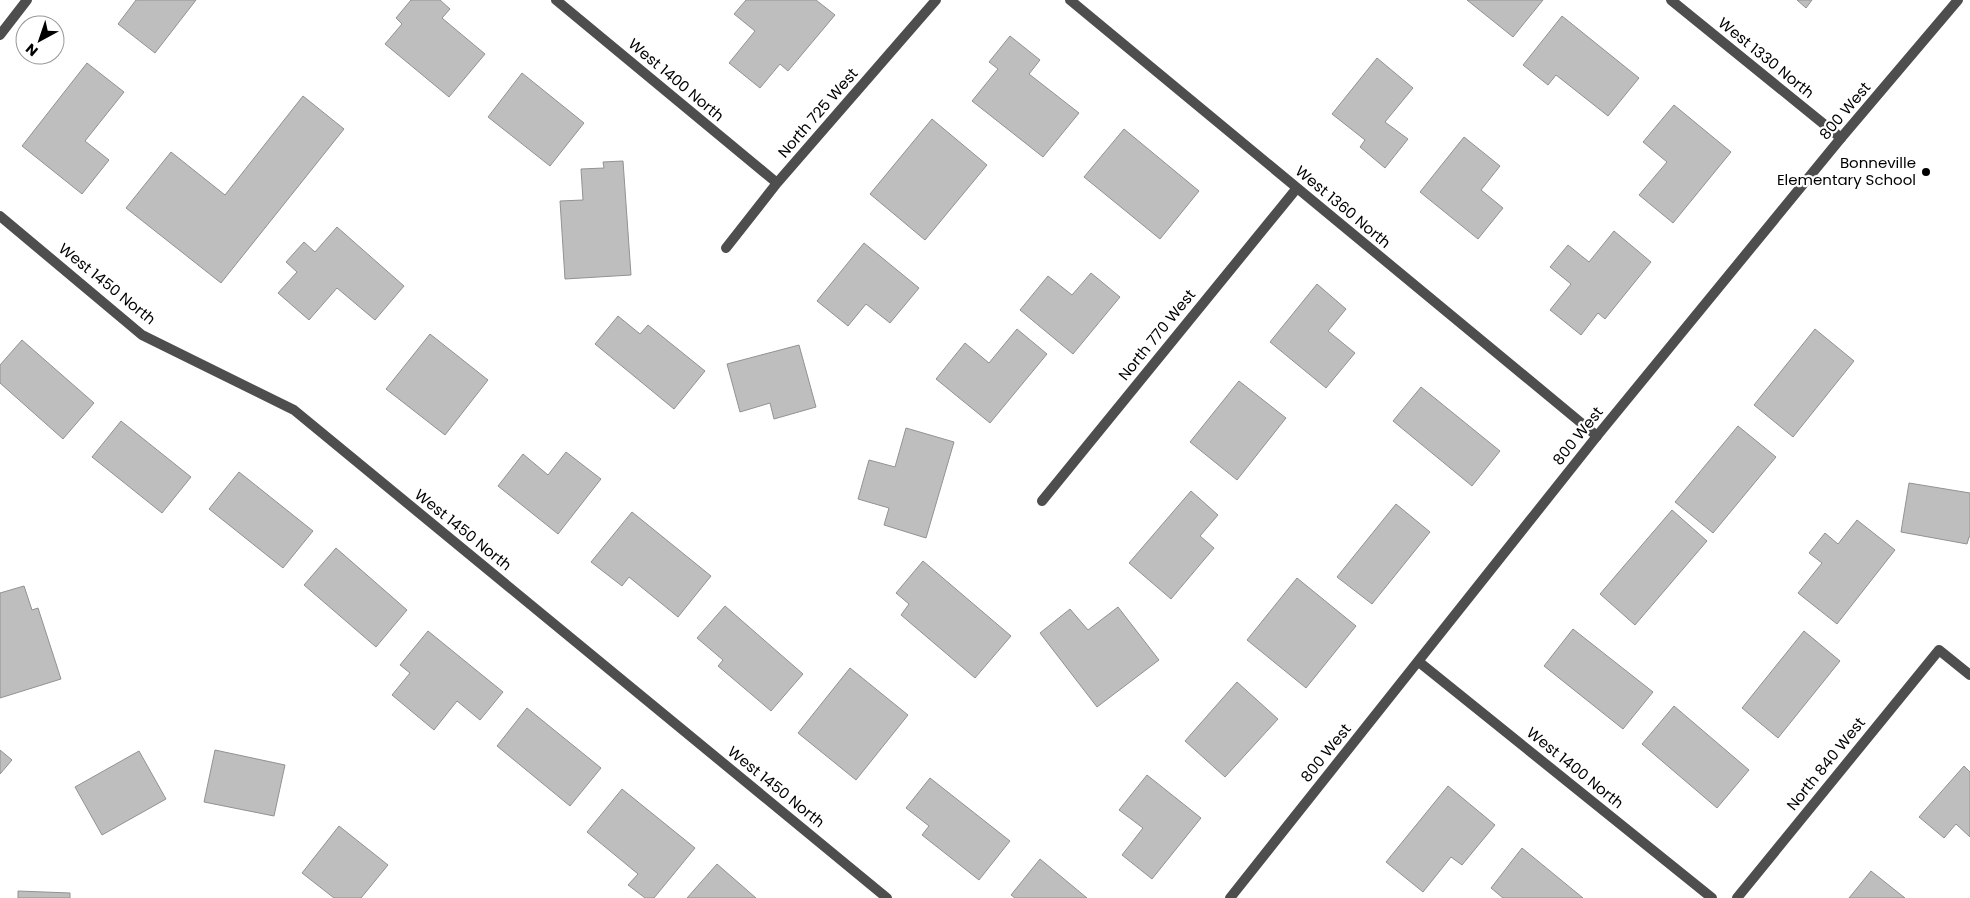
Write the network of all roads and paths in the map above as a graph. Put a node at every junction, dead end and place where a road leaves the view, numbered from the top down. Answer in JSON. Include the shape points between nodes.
{"nodes":[{"id":1,"x":27,"y":0,"type":"edge"},
{"id":2,"x":556,"y":0,"type":"edge"},
{"id":3,"x":936,"y":0,"type":"edge"},
{"id":4,"x":1070,"y":0,"type":"edge"},
{"id":5,"x":1671,"y":0,"type":"edge"},
{"id":6,"x":1958,"y":0,"type":"edge"},
{"id":7,"x":0,"y":35,"type":"edge"},
{"id":8,"x":1841,"y":138,"type":"junction"},
{"id":9,"x":776,"y":183,"type":"junction"},
{"id":10,"x":1296,"y":188,"type":"junction"},
{"id":11,"x":0,"y":216,"type":"edge"},
{"id":12,"x":726,"y":248,"type":"dead end"},
{"id":13,"x":1597,"y":436,"type":"junction"},
{"id":14,"x":1042,"y":501,"type":"dead end"},
{"id":15,"x":1419,"y":662,"type":"junction"},
{"id":16,"x":1970,"y":675,"type":"edge"},
{"id":17,"x":887,"y":898,"type":"edge"},
{"id":18,"x":1230,"y":898,"type":"edge"},
{"id":19,"x":1712,"y":898,"type":"edge"},
{"id":20,"x":1737,"y":898,"type":"edge"}],
"edges":[{"from":1,"to":7,"type":"street"},
{"from":2,"to":9,"type":"street","name":"West 1400 North"},
{"from":3,"to":9,"type":"street","name":"North 725 West"},
{"from":4,"to":10,"type":"street","name":"West 1360 North"},
{"from":5,"to":8,"type":"street","name":"West 1330 North"},
{"from":6,"to":8,"type":"street","name":"800 West"},
{"from":8,"to":13,"type":"street","name":"800 West"},
{"from":9,"to":12,"type":"street","name":"North 725 West"},
{"from":10,"to":13,"type":"street","name":"West 1360 North"},
{"from":10,"to":14,"type":"street","name":"North 770 West"},
{"from":11,"to":17,"type":"street","name":"West 1450 North","via":[[142,335],[294,410]]},
{"from":13,"to":15,"type":"street","name":"800 West"},
{"from":15,"to":18,"type":"street","name":"800 West"},
{"from":15,"to":19,"type":"street","name":"West 1400 North"},
{"from":16,"to":20,"type":"street","name":"North 840 West","via":[[1939,650]]}]}
